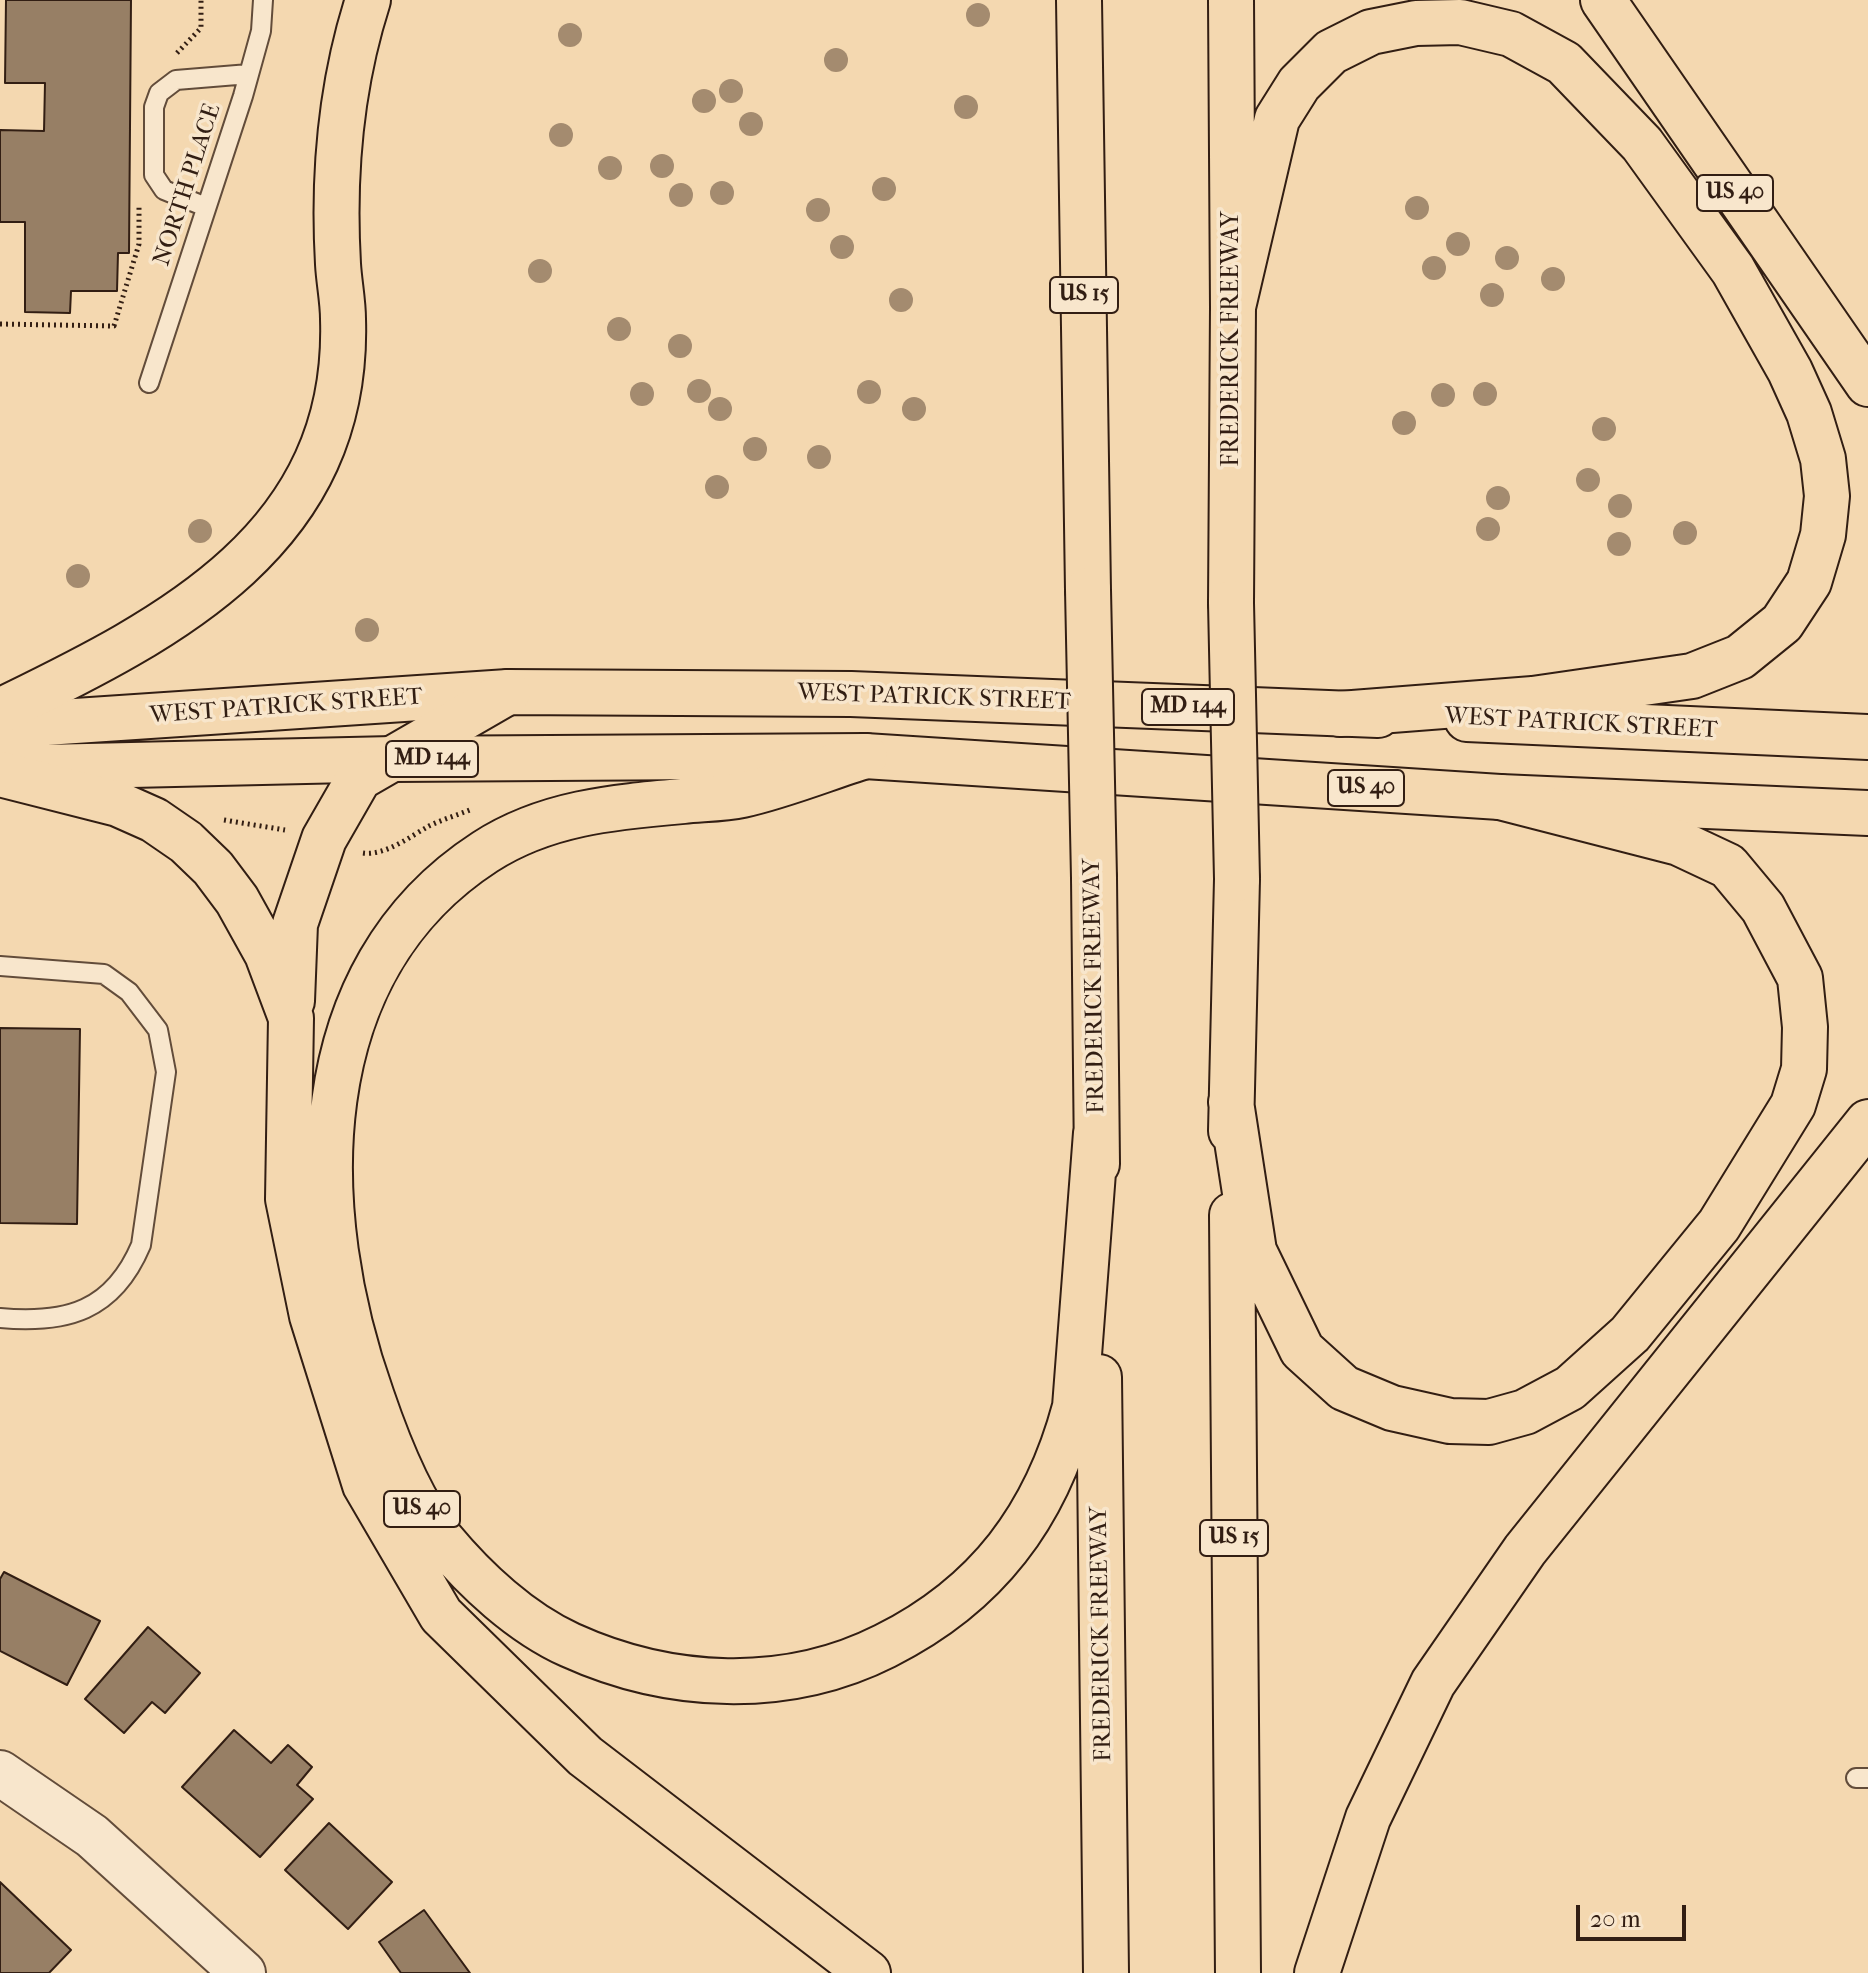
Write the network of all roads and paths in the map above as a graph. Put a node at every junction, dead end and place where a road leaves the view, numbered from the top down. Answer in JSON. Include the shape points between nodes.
{"nodes":[{"id":1,"x":201,"y":0,"type":"edge"},
{"id":2,"x":263,"y":0,"type":"edge"},
{"id":3,"x":368,"y":0,"type":"edge"},
{"id":4,"x":1079,"y":0,"type":"edge"},
{"id":5,"x":1231,"y":0,"type":"edge"},
{"id":6,"x":1603,"y":0,"type":"edge"},
{"id":7,"x":168,"y":61,"type":"dead end"},
{"id":8,"x":249,"y":74,"type":"junction"},
{"id":9,"x":139,"y":200,"type":"dead end"},
{"id":10,"x":206,"y":207,"type":"junction"},
{"id":11,"x":1233,"y":307,"type":"junction"},
{"id":12,"x":0,"y":324,"type":"edge"},
{"id":13,"x":149,"y":383,"type":"dead end"},
{"id":14,"x":1868,"y":384,"type":"edge"},
{"id":15,"x":508,"y":692,"type":"junction"},
{"id":16,"x":0,"y":711,"type":"edge"},
{"id":17,"x":1340,"y":714,"type":"junction"},
{"id":18,"x":0,"y":726,"type":"edge"},
{"id":19,"x":1868,"y":737,"type":"edge"},
{"id":20,"x":865,"y":756,"type":"junction"},
{"id":21,"x":393,"y":759,"type":"junction"},
{"id":22,"x":0,"y":771,"type":"edge"},
{"id":23,"x":1500,"y":797,"type":"junction"},
{"id":24,"x":1868,"y":813,"type":"edge"},
{"id":25,"x":219,"y":820,"type":"dead end"},
{"id":26,"x":295,"y":831,"type":"dead end"},
{"id":27,"x":0,"y":966,"type":"edge"},
{"id":28,"x":291,"y":1018,"type":"junction"},
{"id":29,"x":1231,"y":1102,"type":"junction"},
{"id":30,"x":1868,"y":1122,"type":"edge"},
{"id":31,"x":1096,"y":1133,"type":"junction"},
{"id":32,"x":0,"y":1318,"type":"edge"},
{"id":33,"x":0,"y":1773,"type":"edge"},
{"id":34,"x":243,"y":1973,"type":"edge"},
{"id":35,"x":868,"y":1973,"type":"edge"},
{"id":36,"x":1106,"y":1973,"type":"edge"},
{"id":37,"x":1238,"y":1973,"type":"edge"},
{"id":38,"x":1317,"y":1973,"type":"edge"}],
"edges":[{"from":1,"to":7,"type":"path","via":[[201,28]]},
{"from":2,"to":8,"type":"lane","name":"NORTH PLACE"},
{"from":3,"to":16,"type":"main road","via":[[349,77],[340,145],[336,211],[343,368],[335,416],[306,482],[247,559],[166,623]]},
{"from":4,"to":31,"type":"main road","name":"FREDERICK FREEWAY","number":"US 15","bridge":true},
{"from":5,"to":11,"type":"main road","name":"FREDERICK FREEWAY","number":"US 15"},
{"from":6,"to":14,"type":"main road","number":"US 40"},
{"from":8,"to":10,"type":"lane","name":"NORTH PLACE"},
{"from":8,"to":10,"type":"lane","via":[[176,80],[159,93],[154,107],[154,175],[164,190]]},
{"from":9,"to":12,"type":"path","via":[[139,244],[114,326]]},
{"from":10,"to":13,"type":"lane","name":"NORTH PLACE"},
{"from":11,"to":17,"type":"main road","via":[[1277,119],[1299,84],[1331,52],[1371,32],[1416,23],[1460,22],[1511,34],[1564,63],[1642,144],[1733,270],[1790,371],[1823,459],[1823,535],[1809,582],[1782,623],[1740,657],[1692,676],[1562,695]]},
{"from":11,"to":29,"type":"main road","name":"FREDERICK FREEWAY","number":"US 15","bridge":true,"via":[[1231,603],[1237,879]]},
{"from":15,"to":17,"type":"main road","name":"WEST PATRICK STREET","number":"MD 144","via":[[851,694]]},
{"from":15,"to":18,"type":"main road","name":"WEST PATRICK STREET","number":"MD 144"},
{"from":15,"to":21,"type":"main road"},
{"from":17,"to":19,"type":"main road","name":"WEST PATRICK STREET","number":"MD 144"},
{"from":20,"to":21,"type":"main road","name":"WEST PATRICK STREET","number":"MD 144"},
{"from":20,"to":23,"type":"main road","name":"WEST PATRICK STREET","number":"US 40"},
{"from":20,"to":31,"type":"main road","number":"US 40","via":[[741,796],[610,808],[527,829],[439,885],[378,966],[352,1020],[336,1078],[329,1128],[335,1254],[349,1324],[378,1416],[399,1469],[439,1537],[494,1594],[534,1624],[567,1644],[669,1677],[705,1682],[783,1677],[855,1659],[903,1638],[977,1584],[1006,1553],[1041,1497],[1065,1443],[1075,1407]]},
{"from":21,"to":22,"type":"main road","name":"WEST PATRICK STREET","number":"MD 144"},
{"from":21,"to":28,"type":"main road","via":[[359,778],[324,839],[295,924]]},
{"from":22,"to":28,"type":"main road","via":[[118,804],[186,842],[237,900],[267,954]]},
{"from":23,"to":24,"type":"main road","name":"WEST PATRICK STREET","number":"US 40"},
{"from":23,"to":29,"type":"main road","via":[[1679,843],[1728,866],[1763,908],[1800,978],[1804,1069],[1793,1105],[1719,1225],[1630,1334],[1570,1388],[1525,1412],[1489,1422],[1450,1421],[1392,1408],[1344,1388],[1302,1350],[1254,1251]]},
{"from":25,"to":26,"type":"path"},
{"from":27,"to":32,"type":"lane","via":[[104,974],[129,992],[158,1030],[166,1072],[141,1245],[130,1271],[104,1298],[74,1314],[36,1321]]},
{"from":28,"to":35,"type":"main road","via":[[288,1199],[312,1316],[365,1485],[441,1615],[585,1756]]},
{"from":29,"to":37,"type":"main road","name":"FREDERICK FREEWAY","number":"US 15"},
{"from":30,"to":38,"type":"main road","via":[[1525,1550],[1433,1683],[1368,1818]]},
{"from":31,"to":36,"type":"main road","name":"FREDERICK FREEWAY","number":"US 15"},
{"from":33,"to":34,"type":"street","via":[[92,1836]]}]}
